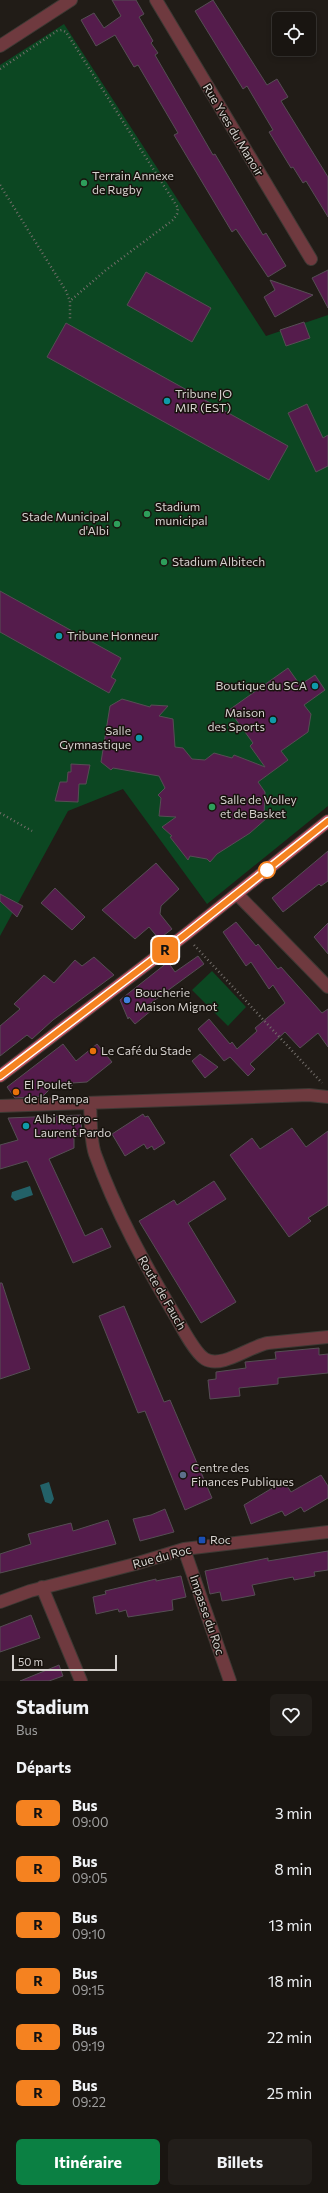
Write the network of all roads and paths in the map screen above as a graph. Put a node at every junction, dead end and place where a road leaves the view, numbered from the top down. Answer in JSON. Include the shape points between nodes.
{"nodes":[{"id":1,"x":71,"y":0,"type":"edge"},
{"id":2,"x":156,"y":0,"type":"edge"},
{"id":3,"x":0,"y":46,"type":"edge"},
{"id":4,"x":0,"y":69,"type":"edge"},
{"id":5,"x":0,"y":185,"type":"edge"},
{"id":6,"x":311,"y":259,"type":"dead end"},
{"id":7,"x":70,"y":301,"type":"junction"},
{"id":8,"x":70,"y":318,"type":"dead end"},
{"id":9,"x":0,"y":813,"type":"edge"},
{"id":10,"x":328,"y":821,"type":"edge"},
{"id":11,"x":32,"y":831,"type":"dead end"},
{"id":12,"x":237,"y":894,"type":"junction"},
{"id":13,"x":185,"y":935,"type":"junction"},
{"id":14,"x":328,"y":987,"type":"edge"},
{"id":15,"x":0,"y":1076,"type":"edge"},
{"id":16,"x":323,"y":1084,"type":"dead end"},
{"id":17,"x":328,"y":1097,"type":"edge"},
{"id":18,"x":90,"y":1103,"type":"junction"},
{"id":19,"x":0,"y":1106,"type":"edge"},
{"id":20,"x":328,"y":1337,"type":"edge"},
{"id":21,"x":328,"y":1532,"type":"edge"},
{"id":22,"x":184,"y":1549,"type":"junction"},
{"id":23,"x":42,"y":1587,"type":"junction"},
{"id":24,"x":0,"y":1602,"type":"edge"},
{"id":25,"x":81,"y":1681,"type":"edge"},
{"id":26,"x":230,"y":1681,"type":"edge"}],
"edges":[{"from":1,"to":3,"type":"street"},
{"from":2,"to":6,"type":"street","name":"Rue Yves du Manoir"},
{"from":4,"to":7,"type":"path","via":[[57,31],[66,32],[178,208],[173,220],[106,270]]},
{"from":5,"to":7,"type":"path"},
{"from":7,"to":8,"type":"path"},
{"from":9,"to":11,"type":"path"},
{"from":10,"to":12,"type":"main road"},
{"from":12,"to":13,"type":"main road"},
{"from":12,"to":14,"type":"street"},
{"from":13,"to":15,"type":"main road"},
{"from":13,"to":16,"type":"path"},
{"from":17,"to":18,"type":"street","via":[[309,1095]]},
{"from":18,"to":19,"type":"street"},
{"from":18,"to":20,"type":"street","name":"Route de Fauch","via":[[94,1152],[136,1248],[182,1328],[205,1359],[214,1362],[225,1360],[259,1344]]},
{"from":21,"to":22,"type":"street","name":"Rue du Roc"},
{"from":22,"to":23,"type":"street","name":"Rue du Roc","via":[[136,1564]]},
{"from":22,"to":26,"type":"street","name":"Impasse du Roc"},
{"from":23,"to":24,"type":"street","name":"Rue du Roc"},
{"from":23,"to":25,"type":"street"}]}
